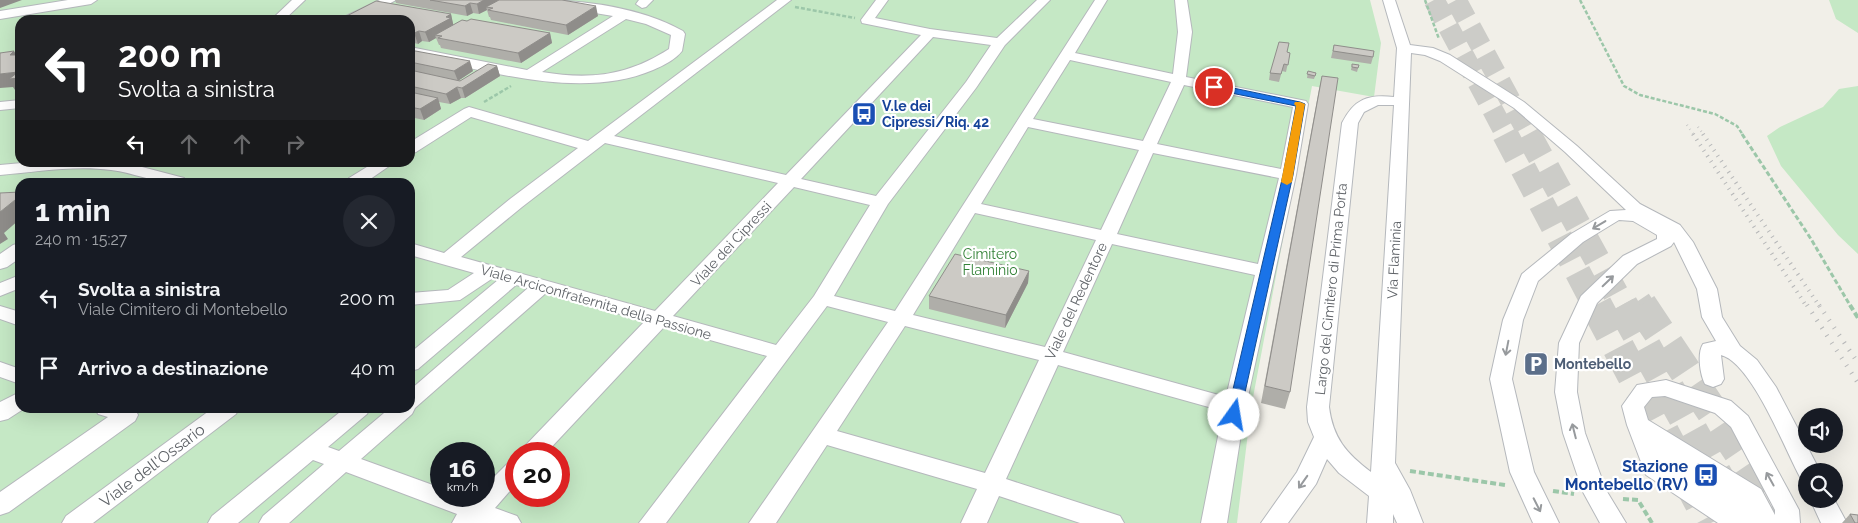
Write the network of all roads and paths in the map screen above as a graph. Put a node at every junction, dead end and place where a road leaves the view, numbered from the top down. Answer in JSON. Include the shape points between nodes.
{"nodes":[{"id":1,"x":91,"y":0,"type":"edge"},
{"id":2,"x":299,"y":0,"type":"edge"},
{"id":3,"x":390,"y":0,"type":"edge"},
{"id":4,"x":541,"y":0,"type":"edge"},
{"id":5,"x":882,"y":0,"type":"edge"},
{"id":6,"x":1044,"y":0,"type":"edge"},
{"id":7,"x":1101,"y":0,"type":"edge"},
{"id":8,"x":1181,"y":0,"type":"edge"},
{"id":9,"x":1389,"y":0,"type":"edge"},
{"id":10,"x":1425,"y":0,"type":"edge"},
{"id":11,"x":1580,"y":0,"type":"edge"},
{"id":12,"x":782,"y":2,"type":"edge"},
{"id":13,"x":0,"y":15,"type":"edge"},
{"id":14,"x":283,"y":15,"type":"edge"},
{"id":15,"x":359,"y":15,"type":"edge"},
{"id":16,"x":623,"y":15,"type":"junction"},
{"id":17,"x":867,"y":20,"type":"junction"},
{"id":18,"x":930,"y":33,"type":"junction"},
{"id":19,"x":1000,"y":42,"type":"junction"},
{"id":20,"x":1404,"y":48,"type":"junction"},
{"id":21,"x":415,"y":52,"type":"edge"},
{"id":22,"x":1066,"y":55,"type":"junction"},
{"id":23,"x":1445,"y":58,"type":"junction"},
{"id":24,"x":666,"y":59,"type":"junction"},
{"id":25,"x":698,"y":66,"type":"junction"},
{"id":26,"x":528,"y":75,"type":"junction"},
{"id":27,"x":1179,"y":80,"type":"junction"},
{"id":28,"x":1402,"y":102,"type":"junction"},
{"id":29,"x":15,"y":104,"type":"edge"},
{"id":30,"x":0,"y":106,"type":"edge"},
{"id":31,"x":469,"y":112,"type":"junction"},
{"id":32,"x":1024,"y":122,"type":"junction"},
{"id":33,"x":596,"y":143,"type":"junction"},
{"id":34,"x":415,"y":146,"type":"edge"},
{"id":35,"x":1148,"y":146,"type":"junction"},
{"id":36,"x":38,"y":167,"type":"edge"},
{"id":37,"x":120,"y":167,"type":"edge"},
{"id":38,"x":379,"y":167,"type":"edge"},
{"id":39,"x":0,"y":170,"type":"edge"},
{"id":40,"x":146,"y":174,"type":"junction"},
{"id":41,"x":1288,"y":175,"type":"junction"},
{"id":42,"x":136,"y":178,"type":"edge"},
{"id":43,"x":162,"y":178,"type":"edge"},
{"id":44,"x":361,"y":178,"type":"edge"},
{"id":45,"x":791,"y":180,"type":"junction"},
{"id":46,"x":880,"y":202,"type":"junction"},
{"id":47,"x":970,"y":207,"type":"junction"},
{"id":48,"x":1106,"y":237,"type":"junction"},
{"id":49,"x":415,"y":250,"type":"edge"},
{"id":50,"x":15,"y":252,"type":"edge"},
{"id":51,"x":447,"y":260,"type":"junction"},
{"id":52,"x":0,"y":263,"type":"edge"},
{"id":53,"x":488,"y":272,"type":"junction"},
{"id":54,"x":1266,"y":272,"type":"junction"},
{"id":55,"x":512,"y":278,"type":"junction"},
{"id":56,"x":15,"y":283,"type":"edge"},
{"id":57,"x":542,"y":286,"type":"junction"},
{"id":58,"x":0,"y":290,"type":"edge"},
{"id":59,"x":415,"y":299,"type":"edge"},
{"id":60,"x":822,"y":299,"type":"junction"},
{"id":61,"x":0,"y":312,"type":"edge"},
{"id":62,"x":15,"y":318,"type":"edge"},
{"id":63,"x":1858,"y":318,"type":"edge"},
{"id":64,"x":659,"y":319,"type":"junction"},
{"id":65,"x":900,"y":319,"type":"junction"},
{"id":66,"x":1732,"y":350,"type":"junction"},
{"id":67,"x":781,"y":354,"type":"junction"},
{"id":68,"x":1051,"y":356,"type":"junction"},
{"id":69,"x":415,"y":360,"type":"edge"},
{"id":70,"x":0,"y":369,"type":"edge"},
{"id":71,"x":15,"y":375,"type":"edge"},
{"id":72,"x":1713,"y":379,"type":"dead end"},
{"id":73,"x":415,"y":398,"type":"edge"},
{"id":74,"x":15,"y":403,"type":"edge"},
{"id":75,"x":1235,"y":407,"type":"junction"},
{"id":76,"x":0,"y":413,"type":"edge"},
{"id":77,"x":121,"y":413,"type":"edge"},
{"id":78,"x":221,"y":413,"type":"edge"},
{"id":79,"x":353,"y":413,"type":"edge"},
{"id":80,"x":398,"y":413,"type":"edge"},
{"id":81,"x":1638,"y":425,"type":"junction"},
{"id":82,"x":822,"y":435,"type":"junction"},
{"id":83,"x":1325,"y":438,"type":"junction"},
{"id":84,"x":542,"y":442,"type":"edge"},
{"id":85,"x":1648,"y":448,"type":"junction"},
{"id":86,"x":309,"y":449,"type":"junction"},
{"id":87,"x":342,"y":462,"type":"junction"},
{"id":88,"x":1383,"y":463,"type":"junction"},
{"id":89,"x":1804,"y":463,"type":"edge"},
{"id":90,"x":1418,"y":473,"type":"dead end"},
{"id":91,"x":505,"y":481,"type":"edge"},
{"id":92,"x":992,"y":484,"type":"junction"},
{"id":93,"x":1500,"y":484,"type":"dead end"},
{"id":94,"x":1381,"y":492,"type":"junction"},
{"id":95,"x":1558,"y":492,"type":"dead end"},
{"id":96,"x":1567,"y":493,"type":"dead end"},
{"id":97,"x":1627,"y":499,"type":"dead end"},
{"id":98,"x":0,"y":505,"type":"edge"},
{"id":99,"x":1826,"y":508,"type":"edge"},
{"id":100,"x":471,"y":517,"type":"edge"},
{"id":101,"x":75,"y":523,"type":"edge"},
{"id":102,"x":222,"y":523,"type":"edge"},
{"id":103,"x":272,"y":523,"type":"edge"},
{"id":104,"x":508,"y":523,"type":"edge"},
{"id":105,"x":652,"y":523,"type":"edge"},
{"id":106,"x":762,"y":523,"type":"edge"},
{"id":107,"x":974,"y":523,"type":"edge"},
{"id":108,"x":1111,"y":523,"type":"edge"},
{"id":109,"x":1214,"y":523,"type":"edge"},
{"id":110,"x":1274,"y":523,"type":"edge"},
{"id":111,"x":1380,"y":523,"type":"edge"},
{"id":112,"x":1410,"y":523,"type":"edge"},
{"id":113,"x":1546,"y":523,"type":"edge"},
{"id":114,"x":1614,"y":523,"type":"edge"},
{"id":115,"x":1652,"y":523,"type":"edge"},
{"id":116,"x":1738,"y":523,"type":"edge"},
{"id":117,"x":1765,"y":523,"type":"edge"},
{"id":118,"x":1787,"y":523,"type":"edge"},
{"id":119,"x":1834,"y":523,"type":"edge"}],
"edges":[{"from":1,"to":13,"type":"street"},
{"from":2,"to":14,"type":"street"},
{"from":3,"to":15,"type":"street"},
{"from":4,"to":16,"type":"street"},
{"from":5,"to":17,"type":"street"},
{"from":6,"to":19,"type":"street"},
{"from":7,"to":22,"type":"street"},
{"from":8,"to":27,"type":"street","name":"Viale del Redentore","via":[[1185,32]]},
{"from":9,"to":20,"type":"street","name":"Via Flaminia"},
{"from":10,"to":23,"type":"path"},
{"from":11,"to":63,"type":"path","via":[[1624,86],[1640,95],[1715,114],[1737,126]]},
{"from":12,"to":17,"type":"path"},
{"from":12,"to":25,"type":"street"},
{"from":16,"to":24,"type":"street","via":[[652,21],[678,34],[675,51]]},
{"from":16,"to":26,"type":"street"},
{"from":17,"to":18,"type":"street"},
{"from":18,"to":19,"type":"street"},
{"from":18,"to":45,"type":"street","name":"Viale dei Cipressi"},
{"from":19,"to":46,"type":"street","via":[[971,85]]},
{"from":20,"to":23,"type":"street","via":[[1428,51]]},
{"from":20,"to":28,"type":"street","name":"Via Flaminia"},
{"from":21,"to":26,"type":"street"},
{"from":22,"to":27,"type":"street"},
{"from":22,"to":32,"type":"street"},
{"from":23,"to":66,"type":"street","via":[[1519,105],[1634,208],[1674,229],[1707,289],[1712,317]]},
{"from":24,"to":25,"type":"street"},
{"from":24,"to":26,"type":"street","via":[[650,68],[605,80],[577,81]]},
{"from":25,"to":33,"type":"street"},
{"from":26,"to":31,"type":"path"},
{"from":27,"to":35,"type":"street","name":"Viale del Redentore"},
{"from":27,"to":41,"type":"street","via":[[1300,104]]},
{"from":28,"to":83,"type":"street","name":"Largo del Cimitero di Prima Porta","via":[[1386,100],[1363,104],[1354,112],[1350,123],[1318,407],[1318,423]]},
{"from":28,"to":88,"type":"street","name":"Via Flaminia"},
{"from":29,"to":30,"type":"street"},
{"from":31,"to":33,"type":"street"},
{"from":31,"to":34,"type":"street"},
{"from":32,"to":35,"type":"street"},
{"from":32,"to":47,"type":"street"},
{"from":33,"to":45,"type":"street"},
{"from":33,"to":51,"type":"street"},
{"from":35,"to":41,"type":"street"},
{"from":35,"to":48,"type":"street","name":"Viale del Redentore"},
{"from":36,"to":39,"type":"street"},
{"from":37,"to":40,"type":"street"},
{"from":38,"to":44,"type":"street"},
{"from":40,"to":42,"type":"street"},
{"from":40,"to":43,"type":"street"},
{"from":41,"to":54,"type":"street"},
{"from":45,"to":46,"type":"street"},
{"from":45,"to":64,"type":"street","name":"Viale dei Cipressi"},
{"from":46,"to":60,"type":"street"},
{"from":47,"to":48,"type":"street"},
{"from":47,"to":65,"type":"street"},
{"from":48,"to":54,"type":"street"},
{"from":48,"to":68,"type":"street","name":"Viale del Redentore"},
{"from":49,"to":51,"type":"street","name":"Viale Arciconfraternita della Passione"},
{"from":50,"to":52,"type":"street"},
{"from":51,"to":53,"type":"street","name":"Viale Arciconfraternita della Passione"},
{"from":53,"to":55,"type":"street","name":"Viale Arciconfraternita della Passione"},
{"from":53,"to":59,"type":"street","via":[[453,296]]},
{"from":54,"to":75,"type":"street"},
{"from":55,"to":57,"type":"street","name":"Viale Arciconfraternita della Passione"},
{"from":55,"to":69,"type":"street"},
{"from":56,"to":58,"type":"street"},
{"from":57,"to":64,"type":"street","name":"Viale Arciconfraternita della Passione"},
{"from":57,"to":73,"type":"lane"},
{"from":60,"to":65,"type":"lane"},
{"from":60,"to":67,"type":"street"},
{"from":61,"to":62,"type":"street"},
{"from":64,"to":67,"type":"lane","name":"Viale Arciconfraternita della Passione"},
{"from":64,"to":84,"type":"street","name":"Viale dei Cipressi"},
{"from":65,"to":68,"type":"lane"},
{"from":65,"to":82,"type":"street"},
{"from":66,"to":72,"type":"street","via":[[1710,349]]},
{"from":66,"to":89,"type":"street","via":[[1760,378]]},
{"from":67,"to":105,"type":"street"},
{"from":68,"to":75,"type":"lane"},
{"from":68,"to":92,"type":"street","name":"Viale del Redentore"},
{"from":70,"to":71,"type":"street"},
{"from":74,"to":76,"type":"lane"},
{"from":75,"to":109,"type":"street"},
{"from":77,"to":98,"type":"lane","via":[[127,415]]},
{"from":78,"to":101,"type":"lane","name":"Viale dell'Ossario"},
{"from":79,"to":86,"type":"street"},
{"from":80,"to":87,"type":"street"},
{"from":81,"to":85,"type":"street"},
{"from":81,"to":117,"type":"street","via":[[1752,496]]},
{"from":118,"to":81,"type":"street","one_way":true,"via":[[1787,510],[1740,422],[1723,407],[1666,388],[1645,390],[1633,406]]},
{"from":82,"to":92,"type":"lane"},
{"from":82,"to":106,"type":"street"},
{"from":83,"to":94,"type":"street","name":"Largo del Cimitero di Prima Porta","via":[[1338,458]]},
{"from":83,"to":110,"type":"street","one_way":true,"via":[[1307,477]]},
{"from":85,"to":116,"type":"street","via":[[1654,469]]},
{"from":85,"to":117,"type":"lane"},
{"from":86,"to":87,"type":"street"},
{"from":86,"to":102,"type":"street"},
{"from":87,"to":100,"type":"street"},
{"from":87,"to":103,"type":"street"},
{"from":88,"to":94,"type":"street","name":"Via Flaminia"},
{"from":88,"to":112,"type":"street","via":[[1398,490]]},
{"from":90,"to":93,"type":"path"},
{"from":91,"to":100,"type":"street"},
{"from":92,"to":107,"type":"street","name":"Viale del Redentore"},
{"from":92,"to":108,"type":"street"},
{"from":94,"to":111,"type":"street","name":"Via Flaminia"},
{"from":95,"to":96,"type":"path"},
{"from":97,"to":115,"type":"path","via":[[1638,500]]},
{"from":99,"to":119,"type":"street"},
{"from":100,"to":104,"type":"street"},
{"from":114,"to":113,"type":"street","one_way":true,"via":[[1594,492],[1574,433],[1566,392],[1569,343],[1588,300],[1630,260],[1665,242],[1667,233],[1637,216],[1616,215],[1577,238],[1529,278],[1513,320],[1501,379],[1522,472]]}]}
